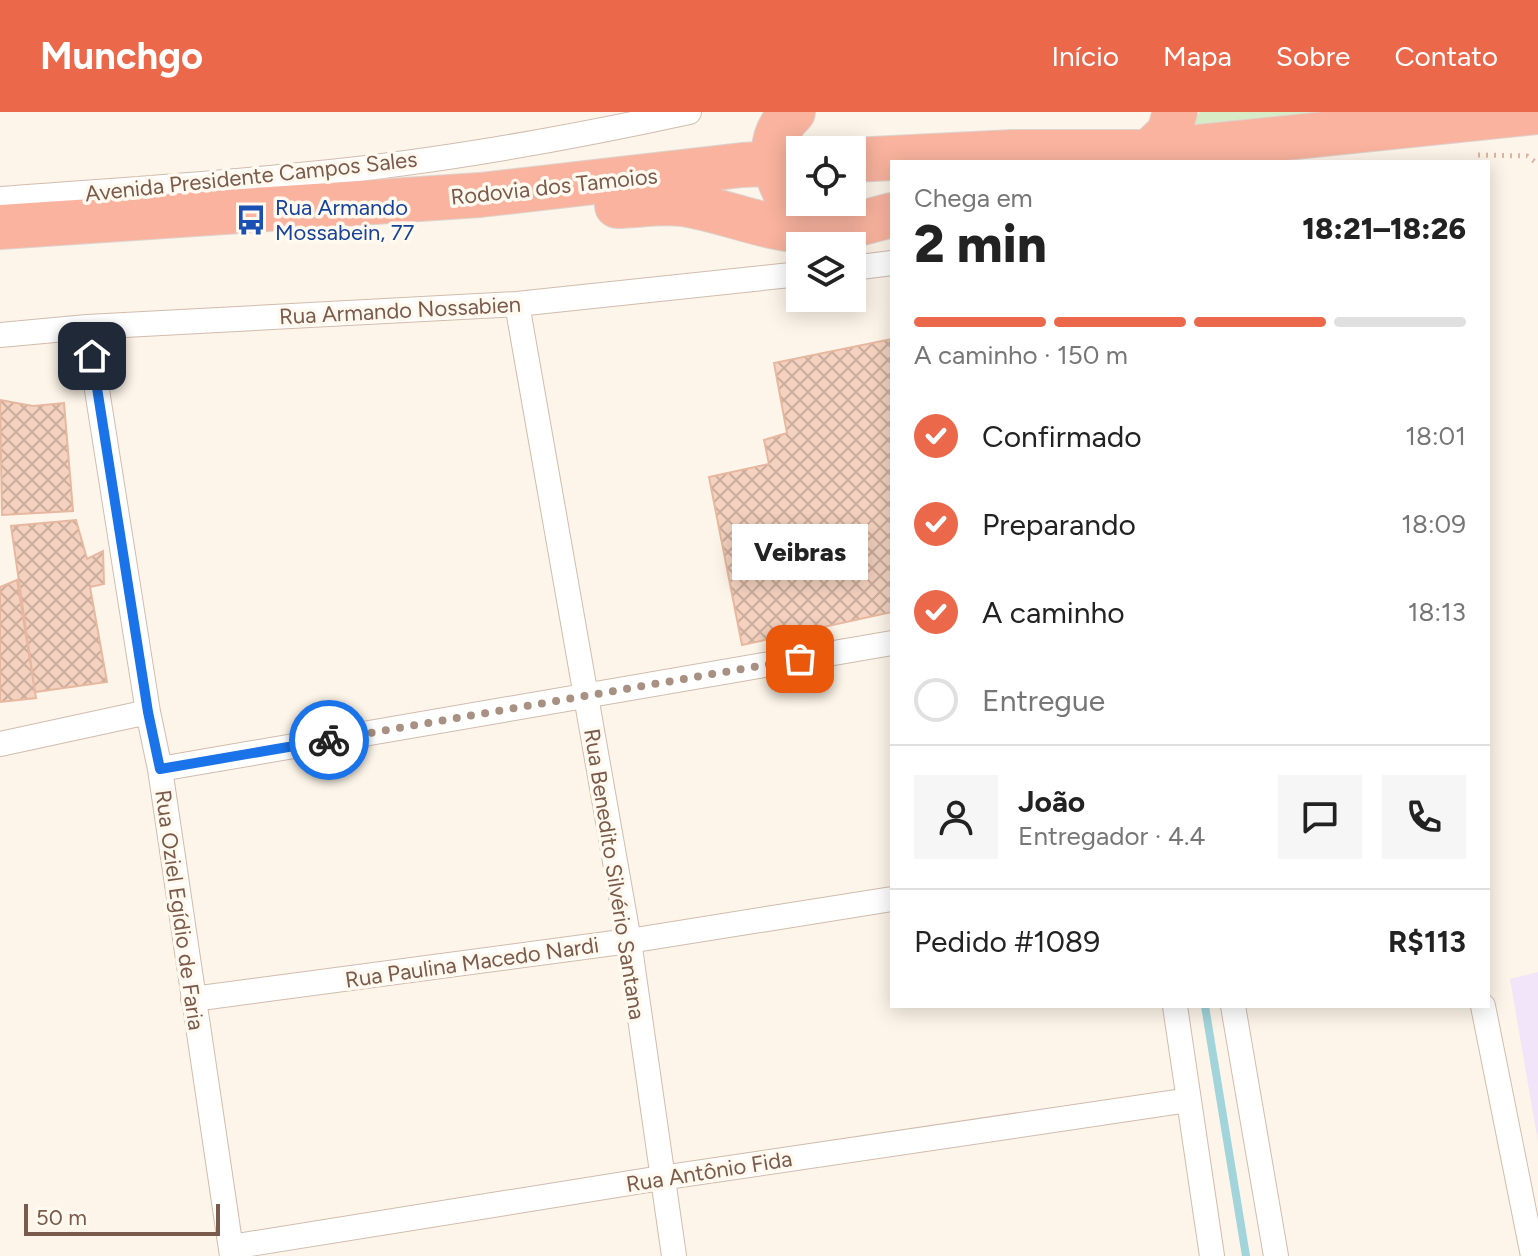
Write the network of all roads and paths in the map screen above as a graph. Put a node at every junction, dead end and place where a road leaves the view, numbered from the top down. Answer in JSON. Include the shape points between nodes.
{"nodes":[{"id":1,"x":689,"y":112,"type":"edge"},
{"id":2,"x":793,"y":112,"type":"edge"},
{"id":3,"x":1175,"y":112,"type":"edge"},
{"id":4,"x":1538,"y":112,"type":"edge"},
{"id":5,"x":1149,"y":152,"type":"junction"},
{"id":6,"x":1004,"y":157,"type":"edge"},
{"id":7,"x":786,"y":160,"type":"edge"},
{"id":8,"x":866,"y":160,"type":"edge"},
{"id":9,"x":786,"y":163,"type":"edge"},
{"id":10,"x":480,"y":195,"type":"junction"},
{"id":11,"x":0,"y":199,"type":"edge"},
{"id":12,"x":890,"y":216,"type":"edge"},
{"id":13,"x":0,"y":227,"type":"edge"},
{"id":14,"x":786,"y":232,"type":"edge"},
{"id":15,"x":831,"y":232,"type":"edge"},
{"id":16,"x":890,"y":263,"type":"edge"},
{"id":17,"x":866,"y":266,"type":"edge"},
{"id":18,"x":786,"y":275,"type":"edge"},
{"id":19,"x":517,"y":304,"type":"junction"},
{"id":20,"x":87,"y":327,"type":"junction"},
{"id":21,"x":0,"y":335,"type":"edge"},
{"id":22,"x":890,"y":643,"type":"edge"},
{"id":23,"x":586,"y":696,"type":"junction"},
{"id":24,"x":148,"y":712,"type":"junction"},
{"id":25,"x":0,"y":744,"type":"edge"},
{"id":26,"x":160,"y":769,"type":"junction"},
{"id":27,"x":890,"y":899,"type":"edge"},
{"id":28,"x":629,"y":941,"type":"junction"},
{"id":29,"x":193,"y":999,"type":"junction"},
{"id":30,"x":1175,"y":1008,"type":"edge"},
{"id":31,"x":1233,"y":1008,"type":"edge"},
{"id":32,"x":1483,"y":1008,"type":"edge"},
{"id":33,"x":1189,"y":1100,"type":"junction"},
{"id":34,"x":661,"y":1178,"type":"junction"},
{"id":35,"x":231,"y":1252,"type":"edge"},
{"id":36,"x":674,"y":1256,"type":"edge"},
{"id":37,"x":1212,"y":1256,"type":"edge"},
{"id":38,"x":1276,"y":1256,"type":"edge"},
{"id":39,"x":1533,"y":1256,"type":"edge"}],
"edges":[{"from":1,"to":11,"type":"street","name":"Avenida Presidente Campos Sales","via":[[402,163]]},
{"from":2,"to":7,"type":"highway","via":[[776,134]]},
{"from":3,"to":5,"type":"highway","via":[[1169,133]]},
{"from":4,"to":5,"type":"highway"},
{"from":5,"to":6,"type":"highway"},
{"from":6,"to":8,"type":"highway"},
{"from":9,"to":10,"type":"highway","name":"Rodovia dos Tamoios"},
{"from":10,"to":13,"type":"highway","name":"Rodovia dos Tamoios"},
{"from":10,"to":14,"type":"highway","via":[[543,207],[682,204]]},
{"from":12,"to":15,"type":"highway"},
{"from":16,"to":17,"type":"street"},
{"from":18,"to":19,"type":"street","name":"Rua Armando Nossabien"},
{"from":19,"to":20,"type":"street","name":"Rua Armando Nossabien"},
{"from":19,"to":23,"type":"street","name":"Rua Benedito Silvério Santana"},
{"from":20,"to":21,"type":"street","name":"Rua Armando Nossabien"},
{"from":20,"to":24,"type":"street","name":"Rua Oziel Egídio de Faria"},
{"from":22,"to":23,"type":"street"},
{"from":23,"to":26,"type":"street"},
{"from":23,"to":28,"type":"street","name":"Rua Benedito Silvério Santana"},
{"from":24,"to":25,"type":"street"},
{"from":24,"to":26,"type":"street","name":"Rua Oziel Egídio de Faria"},
{"from":26,"to":29,"type":"street","name":"Rua Oziel Egídio de Faria"},
{"from":27,"to":28,"type":"street","name":"Rua Paulina Macedo Nardi"},
{"from":28,"to":29,"type":"street","name":"Rua Paulina Macedo Nardi"},
{"from":28,"to":34,"type":"street","name":"Rua Benedito Silvério Santana"},
{"from":29,"to":35,"type":"street","name":"Rua Oziel Egídio de Faria"},
{"from":30,"to":33,"type":"street"},
{"from":31,"to":38,"type":"street"},
{"from":32,"to":39,"type":"street"},
{"from":33,"to":34,"type":"street","name":"Rua Antônio Fida"},
{"from":33,"to":37,"type":"street"},
{"from":34,"to":35,"type":"street","name":"Rua Antônio Fida"},
{"from":34,"to":36,"type":"street","name":"Rua Benedito Silvério Santana"}]}
